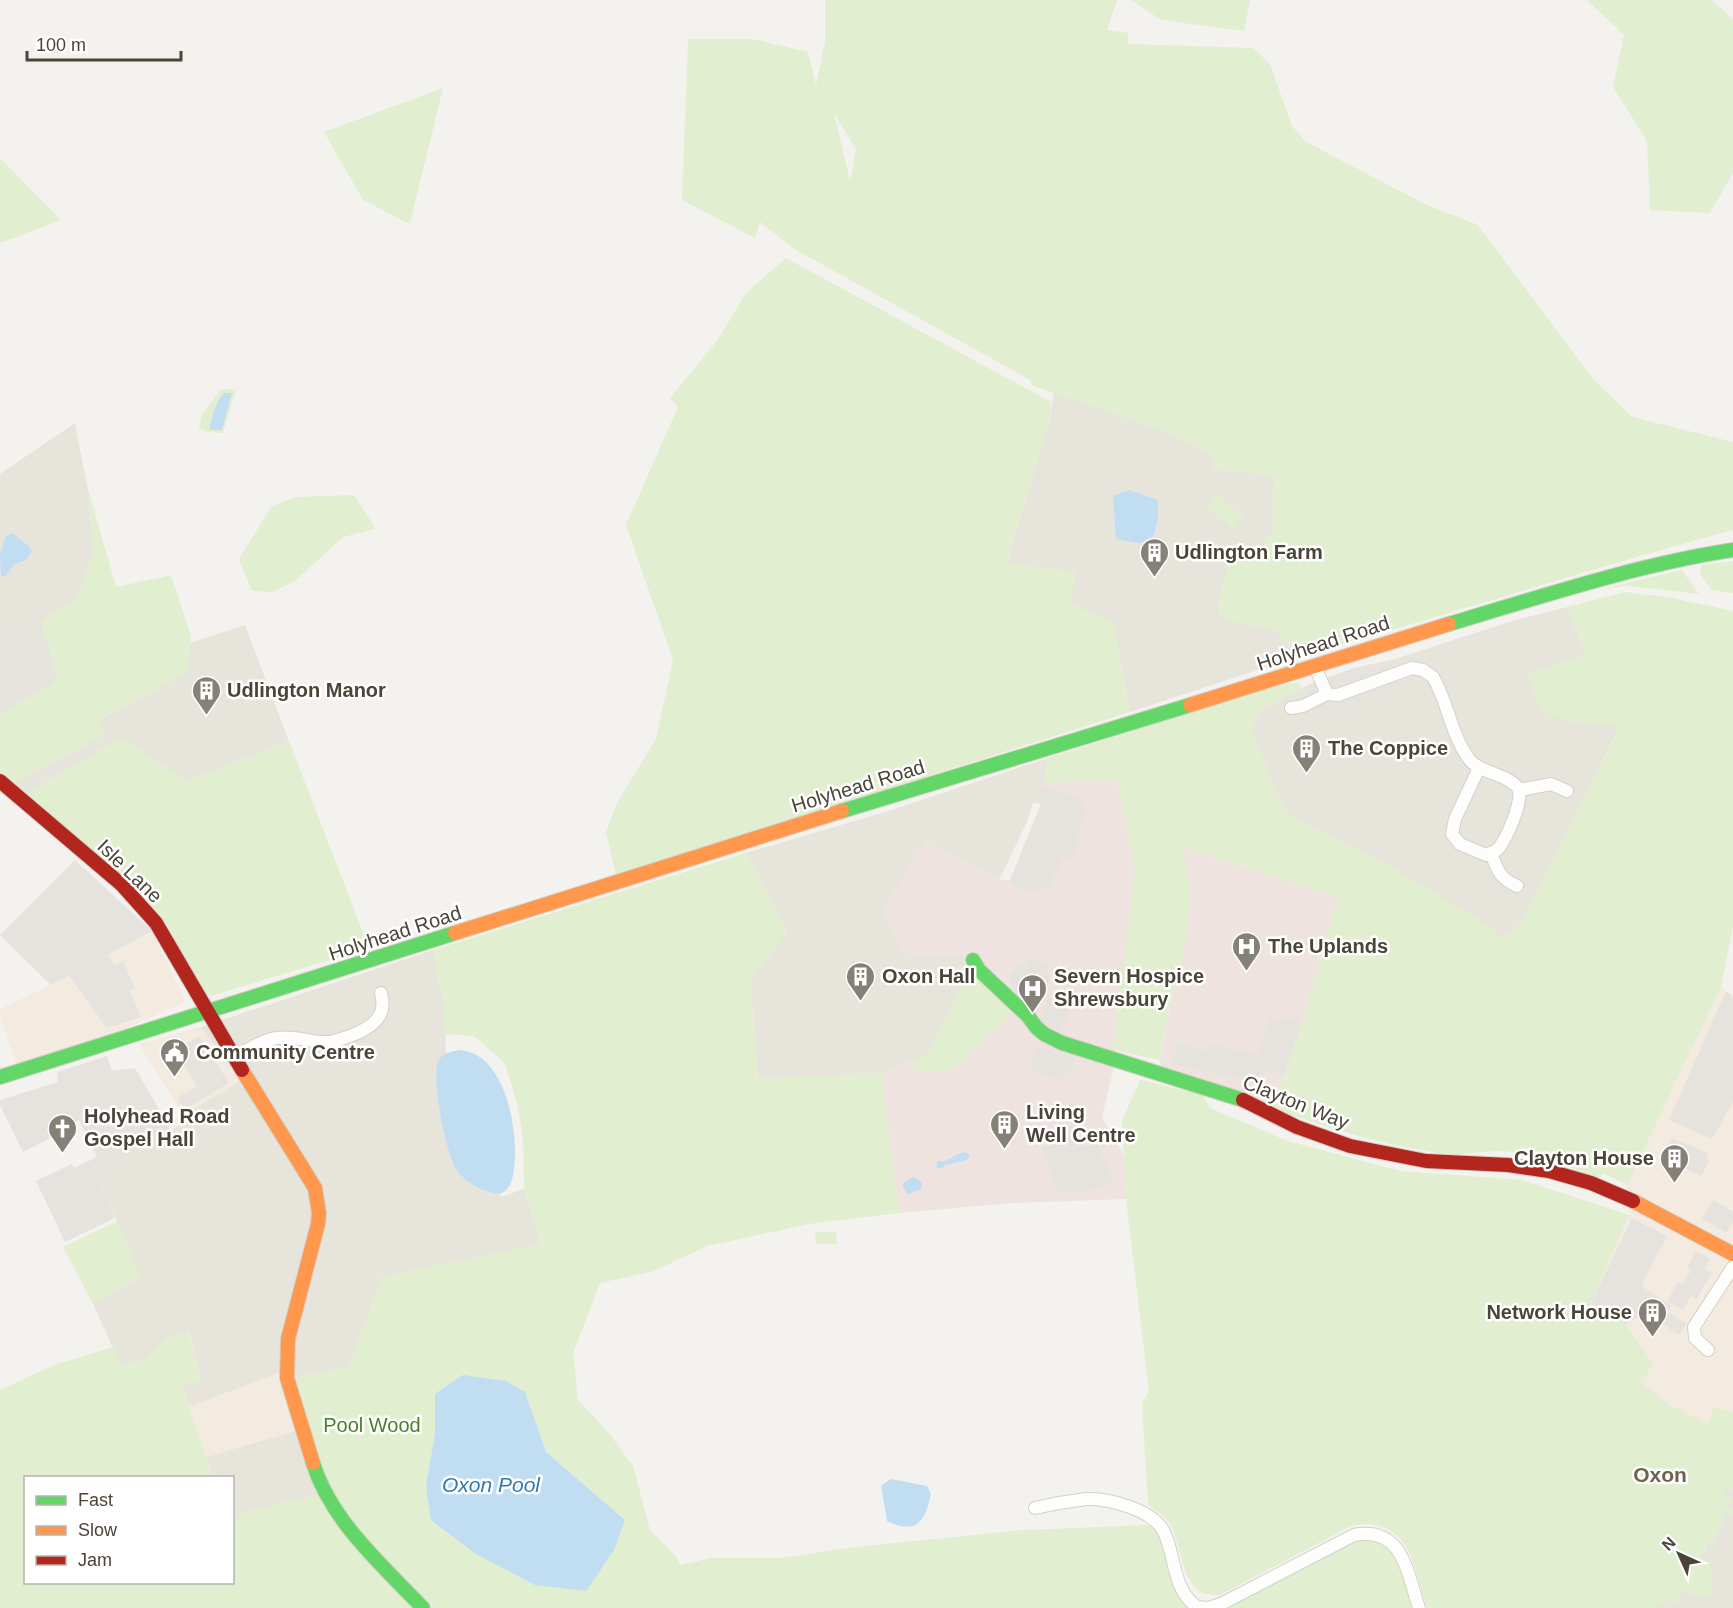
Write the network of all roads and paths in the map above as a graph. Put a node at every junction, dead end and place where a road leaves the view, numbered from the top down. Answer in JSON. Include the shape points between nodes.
{"nodes":[{"id":1,"x":1733,"y":550,"type":"edge"},
{"id":2,"x":1315,"y":667,"type":"junction"},
{"id":3,"x":1327,"y":694,"type":"junction"},
{"id":4,"x":1291,"y":708,"type":"dead end"},
{"id":5,"x":1479,"y":768,"type":"junction"},
{"id":6,"x":0,"y":781,"type":"edge"},
{"id":7,"x":1519,"y":790,"type":"junction"},
{"id":8,"x":1567,"y":791,"type":"dead end"},
{"id":9,"x":1491,"y":853,"type":"junction"},
{"id":10,"x":1517,"y":886,"type":"dead end"},
{"id":11,"x":973,"y":960,"type":"dead end"},
{"id":12,"x":397,"y":1000,"type":"dead end"},
{"id":13,"x":206,"y":1011,"type":"junction"},
{"id":14,"x":235,"y":1057,"type":"junction"},
{"id":15,"x":0,"y":1077,"type":"edge"},
{"id":16,"x":1733,"y":1254,"type":"edge"},
{"id":17,"x":1733,"y":1267,"type":"edge"},
{"id":18,"x":1708,"y":1350,"type":"dead end"},
{"id":19,"x":1035,"y":1508,"type":"dead end"},
{"id":20,"x":423,"y":1608,"type":"edge"},
{"id":21,"x":1208,"y":1608,"type":"edge"},
{"id":22,"x":1419,"y":1608,"type":"edge"}],
"edges":[{"from":1,"to":2,"type":"street","name":"Holyhead Road","via":[[1615,575]]},
{"from":2,"to":3,"type":"street"},
{"from":2,"to":13,"type":"street","name":"Holyhead Road"},
{"from":3,"to":4,"type":"street"},
{"from":3,"to":5,"type":"street","via":[[1338,695],[1406,669],[1428,673],[1438,684],[1462,747]]},
{"from":5,"to":7,"type":"street","via":[[1513,783]]},
{"from":5,"to":9,"type":"street","via":[[1452,834],[1460,844],[1486,855]]},
{"from":6,"to":13,"type":"street","name":"Isle Lane","via":[[122,885],[156,923]]},
{"from":7,"to":8,"type":"street","via":[[1551,784]]},
{"from":7,"to":9,"type":"street","via":[[1520,803],[1499,848]]},
{"from":9,"to":10,"type":"street","via":[[1503,880]]},
{"from":11,"to":16,"type":"street","name":"Clayton Way","via":[[1036,1027],[1062,1043],[1240,1099],[1296,1126],[1369,1150],[1409,1159],[1522,1167],[1566,1175],[1606,1189]]},
{"from":12,"to":14,"type":"street","via":[[382,998],[379,1017],[363,1031],[330,1042],[292,1036],[276,1038]]},
{"from":13,"to":14,"type":"street","name":"Isle Lane"},
{"from":13,"to":15,"type":"street","name":"Holyhead Road"},
{"from":14,"to":20,"type":"street","name":"Isle Lane","via":[[311,1181],[318,1200],[318,1224],[288,1339],[286,1378],[316,1472],[329,1499],[362,1544]]},
{"from":17,"to":18,"type":"street","via":[[1695,1328],[1695,1338]]},
{"from":19,"to":21,"type":"street","via":[[1088,1499],[1112,1502],[1152,1517],[1164,1531],[1181,1591],[1197,1607]]},
{"from":21,"to":22,"type":"street","via":[[1221,1605],[1354,1535],[1373,1533],[1389,1540],[1402,1555]]}]}
